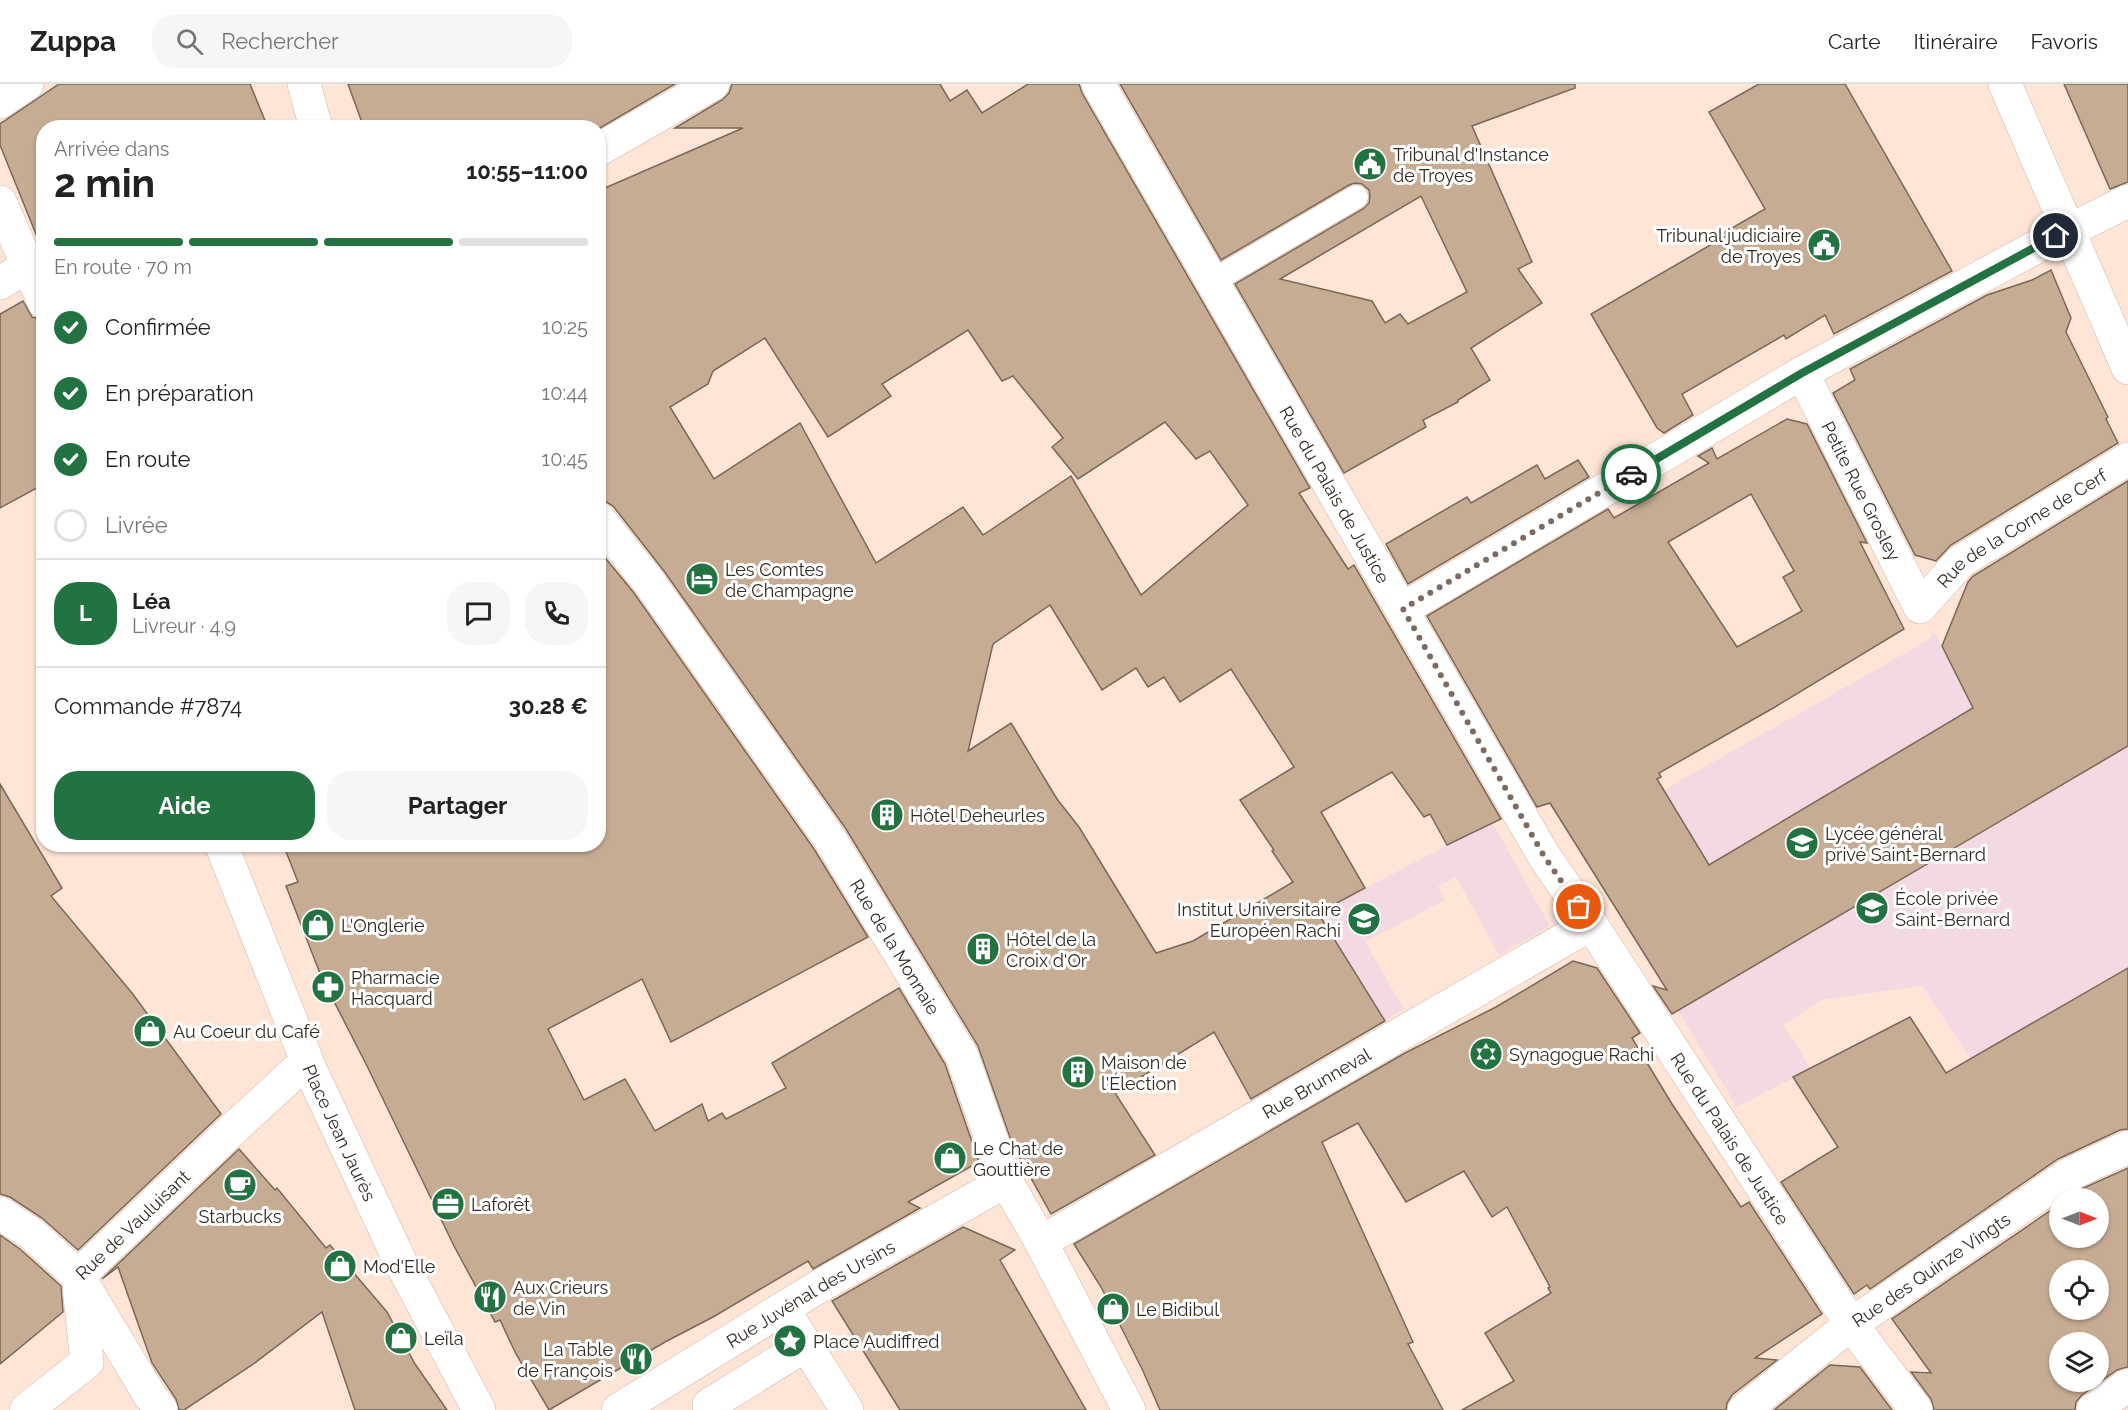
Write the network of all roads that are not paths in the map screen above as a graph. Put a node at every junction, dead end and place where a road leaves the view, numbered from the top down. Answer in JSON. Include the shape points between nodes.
{"nodes":[{"id":1,"x":27,"y":84,"type":"edge"},
{"id":2,"x":304,"y":84,"type":"edge"},
{"id":3,"x":713,"y":84,"type":"edge"},
{"id":4,"x":1098,"y":84,"type":"edge"},
{"id":5,"x":2005,"y":84,"type":"edge"},
{"id":6,"x":0,"y":102,"type":"edge"},
{"id":7,"x":314,"y":120,"type":"edge"},
{"id":8,"x":606,"y":145,"type":"edge"},
{"id":9,"x":1356,"y":197,"type":"dead end"},
{"id":10,"x":2128,"y":201,"type":"edge"},
{"id":11,"x":0,"y":202,"type":"edge"},
{"id":12,"x":2069,"y":230,"type":"junction"},
{"id":13,"x":28,"y":266,"type":"junction"},
{"id":14,"x":1213,"y":281,"type":"junction"},
{"id":15,"x":0,"y":283,"type":"edge"},
{"id":16,"x":36,"y":284,"type":"edge"},
{"id":17,"x":2128,"y":368,"type":"edge"},
{"id":18,"x":1802,"y":373,"type":"junction"},
{"id":19,"x":2128,"y":459,"type":"edge"},
{"id":20,"x":606,"y":528,"type":"edge"},
{"id":21,"x":1920,"y":607,"type":"joint"},
{"id":22,"x":1403,"y":609,"type":"junction"},
{"id":23,"x":224,"y":852,"type":"edge"},
{"id":24,"x":1591,"y":924,"type":"junction"},
{"id":25,"x":311,"y":1071,"type":"junction"},
{"id":26,"x":2128,"y":1147,"type":"edge"},
{"id":27,"x":1005,"y":1180,"type":"junction"},
{"id":28,"x":0,"y":1214,"type":"edge"},
{"id":29,"x":1041,"y":1242,"type":"junction"},
{"id":30,"x":78,"y":1276,"type":"junction"},
{"id":31,"x":783,"y":1309,"type":"junction"},
{"id":32,"x":1851,"y":1324,"type":"junction"},
{"id":33,"x":806,"y":1345,"type":"junction"},
{"id":34,"x":678,"y":1373,"type":"junction"},
{"id":35,"x":2128,"y":1385,"type":"edge"},
{"id":36,"x":711,"y":1408,"type":"edge"},
{"id":37,"x":26,"y":1410,"type":"edge"},
{"id":38,"x":161,"y":1410,"type":"edge"},
{"id":39,"x":479,"y":1410,"type":"edge"},
{"id":40,"x":618,"y":1410,"type":"edge"},
{"id":41,"x":847,"y":1410,"type":"edge"},
{"id":42,"x":1129,"y":1410,"type":"edge"},
{"id":43,"x":1744,"y":1410,"type":"edge"},
{"id":44,"x":1916,"y":1410,"type":"edge"},
{"id":45,"x":2093,"y":1410,"type":"edge"}],
"edges":[{"from":1,"to":6,"type":"street"},
{"from":2,"to":7,"type":"street"},
{"from":3,"to":8,"type":"street"},
{"from":4,"to":14,"type":"street","name":"Rue du Palais de Justice"},
{"from":5,"to":12,"type":"street"},
{"from":9,"to":14,"type":"lane"},
{"from":10,"to":12,"type":"street"},
{"from":11,"to":13,"type":"street"},
{"from":12,"to":17,"type":"street"},
{"from":12,"to":18,"type":"street"},
{"from":13,"to":15,"type":"street"},
{"from":13,"to":16,"type":"street"},
{"from":14,"to":22,"type":"street","name":"Rue du Palais de Justice"},
{"from":18,"to":21,"type":"street","name":"Petite Rue Grosley"},
{"from":18,"to":22,"type":"street"},
{"from":19,"to":21,"type":"street","name":"Rue de la Corne de Cerf","via":[[1961,561]]},
{"from":20,"to":27,"type":"street","name":"Rue de la Monnaie","via":[[649,582],[848,869],[962,1056]]},
{"from":22,"to":24,"type":"street","name":"Rue du Palais de Justice","via":[[1544,856]]},
{"from":23,"to":25,"type":"street","name":"Place Jean Jaurès"},
{"from":24,"to":29,"type":"street","name":"Rue Brunneval"},
{"from":24,"to":32,"type":"street","name":"Rue du Palais de Justice"},
{"from":25,"to":30,"type":"street","name":"Rue de Vauluisant","via":[[296,1071]]},
{"from":25,"to":39,"type":"street","name":"Place Jean Jaurès","via":[[399,1259]]},
{"from":26,"to":32,"type":"street","name":"Rue des Quinze Vingts","via":[[2068,1175]]},
{"from":27,"to":29,"type":"street","name":"Rue de la Monnaie"},
{"from":27,"to":31,"type":"street","name":"Rue Juvénal des Ursins"},
{"from":28,"to":30,"type":"street","via":[[33,1234]]},
{"from":29,"to":42,"type":"street","name":"Rue de la Monnaie"},
{"from":30,"to":37,"type":"street","name":"Rue de Vauluisant","via":[[87,1362]]},
{"from":30,"to":38,"type":"street"},
{"from":31,"to":33,"type":"street"},
{"from":31,"to":34,"type":"street","name":"Rue Juvénal des Ursins"},
{"from":32,"to":43,"type":"street","name":"Rue des Quinze Vingts"},
{"from":32,"to":44,"type":"street","name":"Rue du Palais de Justice"},
{"from":33,"to":36,"type":"street"},
{"from":33,"to":41,"type":"street"},
{"from":34,"to":36,"type":"street"},
{"from":34,"to":40,"type":"street","name":"Rue Juvénal des Ursins"},
{"from":35,"to":45,"type":"street"}]}
